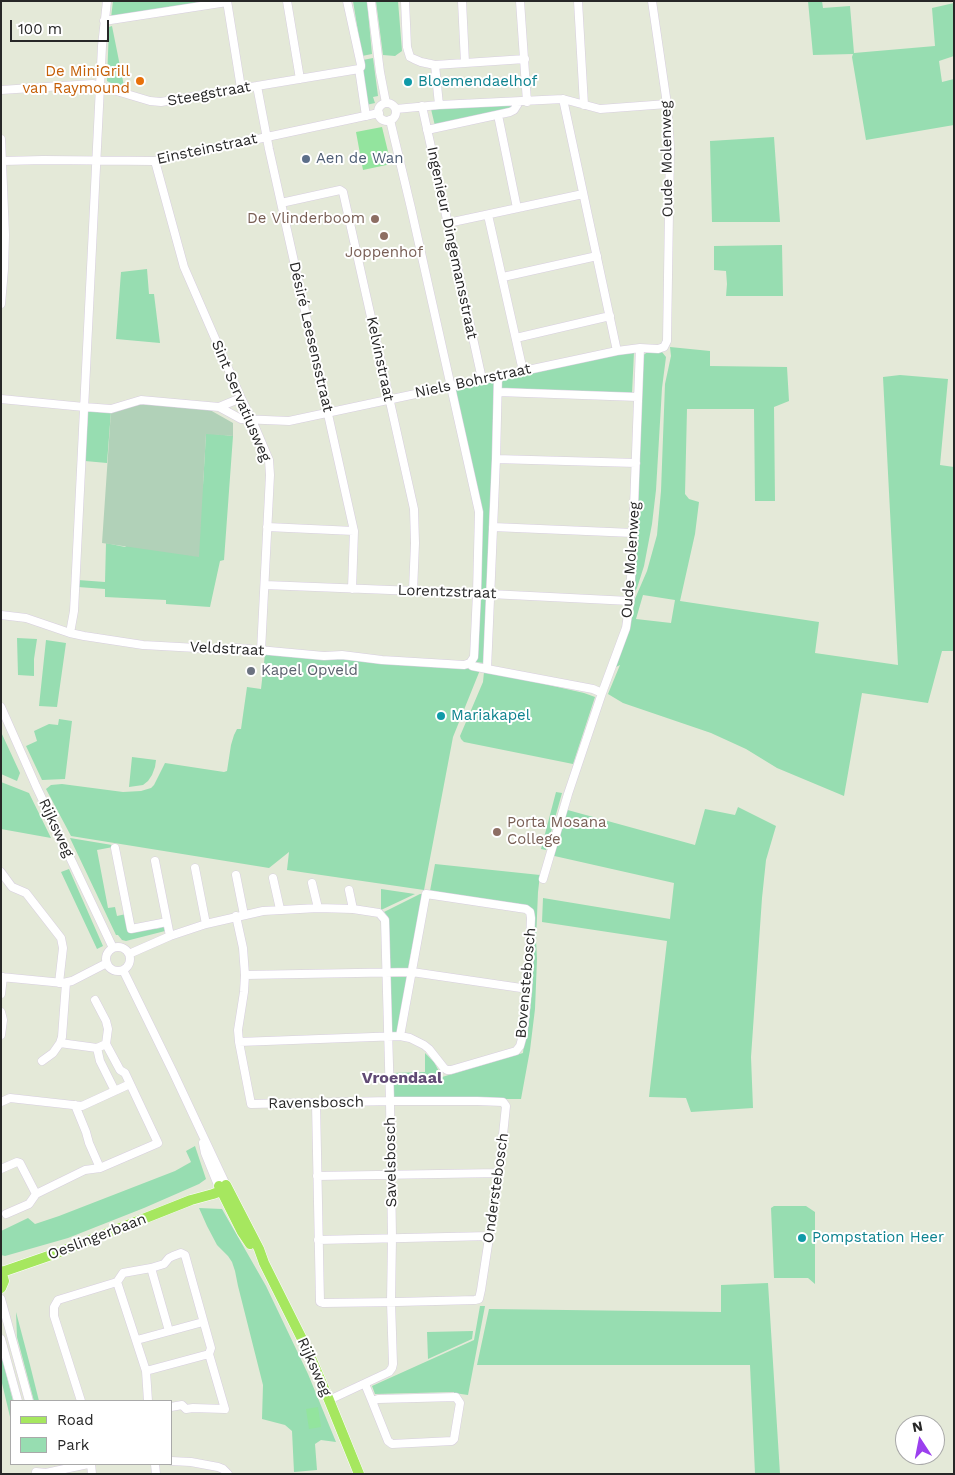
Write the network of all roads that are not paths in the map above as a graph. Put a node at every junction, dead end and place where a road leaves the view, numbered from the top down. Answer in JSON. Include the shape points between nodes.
{"nodes":[{"id":1,"x":107,"y":1,"type":"edge"},
{"id":2,"x":287,"y":1,"type":"edge"},
{"id":3,"x":347,"y":1,"type":"edge"},
{"id":4,"x":372,"y":1,"type":"edge"},
{"id":5,"x":405,"y":1,"type":"edge"},
{"id":6,"x":462,"y":1,"type":"edge"},
{"id":7,"x":520,"y":1,"type":"edge"},
{"id":8,"x":578,"y":1,"type":"edge"},
{"id":9,"x":652,"y":1,"type":"edge"},
{"id":10,"x":227,"y":2,"type":"edge"},
{"id":11,"x":104,"y":21,"type":"junction"},
{"id":12,"x":524,"y":59,"type":"junction"},
{"id":13,"x":465,"y":63,"type":"junction"},
{"id":14,"x":435,"y":65,"type":"junction"},
{"id":15,"x":359,"y":69,"type":"junction"},
{"id":16,"x":300,"y":79,"type":"junction"},
{"id":17,"x":101,"y":86,"type":"junction"},
{"id":18,"x":257,"y":86,"type":"junction"},
{"id":19,"x":241,"y":88,"type":"junction"},
{"id":20,"x":1,"y":90,"type":"edge"},
{"id":21,"x":563,"y":99,"type":"junction"},
{"id":22,"x":523,"y":102,"type":"junction"},
{"id":23,"x":386,"y":103,"type":"junction"},
{"id":24,"x":584,"y":104,"type":"junction"},
{"id":25,"x":668,"y":104,"type":"junction"},
{"id":26,"x":439,"y":105,"type":"junction"},
{"id":27,"x":422,"y":106,"type":"junction"},
{"id":28,"x":396,"y":109,"type":"junction"},
{"id":29,"x":379,"y":114,"type":"junction"},
{"id":30,"x":498,"y":115,"type":"junction"},
{"id":31,"x":366,"y":116,"type":"junction"},
{"id":32,"x":390,"y":120,"type":"junction"},
{"id":33,"x":427,"y":130,"type":"junction"},
{"id":34,"x":267,"y":136,"type":"junction"},
{"id":35,"x":1,"y":139,"type":"edge"},
{"id":36,"x":3,"y":161,"type":"junction"},
{"id":37,"x":97,"y":161,"type":"junction"},
{"id":38,"x":155,"y":161,"type":"junction"},
{"id":39,"x":583,"y":194,"type":"junction"},
{"id":40,"x":281,"y":203,"type":"junction"},
{"id":41,"x":517,"y":208,"type":"junction"},
{"id":42,"x":488,"y":215,"type":"junction"},
{"id":43,"x":448,"y":223,"type":"junction"},
{"id":44,"x":597,"y":256,"type":"junction"},
{"id":45,"x":503,"y":277,"type":"junction"},
{"id":46,"x":2,"y":292,"type":"edge"},
{"id":47,"x":1,"y":304,"type":"edge"},
{"id":48,"x":610,"y":316,"type":"junction"},
{"id":49,"x":516,"y":338,"type":"junction"},
{"id":50,"x":664,"y":347,"type":"joint"},
{"id":51,"x":640,"y":348,"type":"junction"},
{"id":52,"x":617,"y":351,"type":"junction"},
{"id":53,"x":523,"y":371,"type":"junction"},
{"id":54,"x":498,"y":376,"type":"junction"},
{"id":55,"x":482,"y":379,"type":"junction"},
{"id":56,"x":451,"y":386,"type":"junction"},
{"id":57,"x":499,"y":392,"type":"junction"},
{"id":58,"x":638,"y":397,"type":"junction"},
{"id":59,"x":241,"y":398,"type":"junction"},
{"id":60,"x":1,"y":399,"type":"edge"},
{"id":61,"x":389,"y":399,"type":"junction"},
{"id":62,"x":219,"y":407,"type":"junction"},
{"id":63,"x":84,"y":408,"type":"junction"},
{"id":64,"x":328,"y":412,"type":"junction"},
{"id":65,"x":252,"y":420,"type":"junction"},
{"id":66,"x":496,"y":459,"type":"junction"},
{"id":67,"x":636,"y":463,"type":"junction"},
{"id":68,"x":267,"y":527,"type":"junction"},
{"id":69,"x":493,"y":527,"type":"junction"},
{"id":70,"x":354,"y":532,"type":"junction"},
{"id":71,"x":633,"y":533,"type":"junction"},
{"id":72,"x":265,"y":586,"type":"junction"},
{"id":73,"x":352,"y":589,"type":"junction"},
{"id":74,"x":413,"y":591,"type":"junction"},
{"id":75,"x":477,"y":593,"type":"junction"},
{"id":76,"x":490,"y":594,"type":"junction"},
{"id":77,"x":630,"y":601,"type":"junction"},
{"id":78,"x":1,"y":615,"type":"edge"},
{"id":79,"x":70,"y":633,"type":"junction"},
{"id":80,"x":261,"y":651,"type":"junction"},
{"id":81,"x":470,"y":663,"type":"junction"},
{"id":82,"x":487,"y":669,"type":"junction"},
{"id":83,"x":602,"y":693,"type":"junction"},
{"id":84,"x":1,"y":707,"type":"edge"},
{"id":85,"x":115,"y":848,"type":"dead end"},
{"id":86,"x":155,"y":861,"type":"dead end"},
{"id":87,"x":195,"y":868,"type":"dead end"},
{"id":88,"x":1,"y":872,"type":"edge"},
{"id":89,"x":236,"y":875,"type":"dead end"},
{"id":90,"x":273,"y":878,"type":"dead end"},
{"id":91,"x":543,"y":879,"type":"dead end"},
{"id":92,"x":312,"y":884,"type":"dead end"},
{"id":93,"x":349,"y":890,"type":"dead end"},
{"id":94,"x":318,"y":908,"type":"junction"},
{"id":95,"x":280,"y":909,"type":"junction"},
{"id":96,"x":353,"y":909,"type":"junction"},
{"id":97,"x":240,"y":916,"type":"junction"},
{"id":98,"x":167,"y":922,"type":"junction"},
{"id":99,"x":206,"y":924,"type":"junction"},
{"id":100,"x":170,"y":936,"type":"junction"},
{"id":101,"x":113,"y":948,"type":"junction"},
{"id":102,"x":129,"y":954,"type":"junction"},
{"id":103,"x":108,"y":963,"type":"junction"},
{"id":104,"x":123,"y":970,"type":"junction"},
{"id":105,"x":412,"y":972,"type":"junction"},
{"id":106,"x":386,"y":973,"type":"junction"},
{"id":107,"x":245,"y":975,"type":"junction"},
{"id":108,"x":2,"y":977,"type":"edge"},
{"id":109,"x":63,"y":983,"type":"junction"},
{"id":110,"x":528,"y":989,"type":"junction"},
{"id":111,"x":1,"y":994,"type":"edge"},
{"id":112,"x":95,"y":1000,"type":"dead end"},
{"id":113,"x":2,"y":1014,"type":"edge"},
{"id":114,"x":1,"y":1034,"type":"edge"},
{"id":115,"x":388,"y":1036,"type":"junction"},
{"id":116,"x":400,"y":1036,"type":"junction"},
{"id":117,"x":238,"y":1042,"type":"junction"},
{"id":118,"x":60,"y":1043,"type":"junction"},
{"id":119,"x":106,"y":1044,"type":"junction"},
{"id":120,"x":97,"y":1048,"type":"junction"},
{"id":121,"x":42,"y":1061,"type":"dead end"},
{"id":122,"x":130,"y":1084,"type":"junction"},
{"id":123,"x":114,"y":1091,"type":"junction"},
{"id":124,"x":390,"y":1101,"type":"junction"},
{"id":125,"x":1,"y":1102,"type":"edge"},
{"id":126,"x":316,"y":1103,"type":"junction"},
{"id":127,"x":75,"y":1105,"type":"junction"},
{"id":128,"x":100,"y":1168,"type":"junction"},
{"id":129,"x":1,"y":1169,"type":"edge"},
{"id":130,"x":500,"y":1174,"type":"junction"},
{"id":131,"x":391,"y":1175,"type":"junction"},
{"id":132,"x":317,"y":1176,"type":"junction"},
{"id":133,"x":222,"y":1187,"type":"junction"},
{"id":134,"x":36,"y":1194,"type":"junction"},
{"id":135,"x":6,"y":1214,"type":"dead end"},
{"id":136,"x":490,"y":1236,"type":"junction"},
{"id":137,"x":392,"y":1238,"type":"junction"},
{"id":138,"x":318,"y":1240,"type":"junction"},
{"id":139,"x":151,"y":1268,"type":"junction"},
{"id":140,"x":2,"y":1272,"type":"edge"},
{"id":141,"x":117,"y":1282,"type":"junction"},
{"id":142,"x":1,"y":1288,"type":"edge"},
{"id":143,"x":1,"y":1299,"type":"edge"},
{"id":144,"x":391,"y":1302,"type":"junction"},
{"id":145,"x":203,"y":1322,"type":"junction"},
{"id":146,"x":169,"y":1331,"type":"junction"},
{"id":147,"x":1,"y":1339,"type":"edge"},
{"id":148,"x":137,"y":1340,"type":"junction"},
{"id":149,"x":209,"y":1354,"type":"junction"},
{"id":150,"x":146,"y":1371,"type":"junction"},
{"id":151,"x":365,"y":1384,"type":"junction"},
{"id":152,"x":18,"y":1400,"type":"edge"},
{"id":153,"x":29,"y":1400,"type":"edge"},
{"id":154,"x":80,"y":1400,"type":"edge"},
{"id":155,"x":148,"y":1400,"type":"edge"},
{"id":156,"x":329,"y":1400,"type":"junction"},
{"id":157,"x":372,"y":1401,"type":"junction"},
{"id":158,"x":172,"y":1407,"type":"edge"},
{"id":159,"x":172,"y":1461,"type":"edge"},
{"id":160,"x":84,"y":1465,"type":"edge"},
{"id":161,"x":35,"y":1473,"type":"edge"},
{"id":162,"x":46,"y":1473,"type":"edge"},
{"id":163,"x":228,"y":1474,"type":"edge"},
{"id":164,"x":359,"y":1474,"type":"edge"}],
"edges":[{"from":1,"to":11,"type":"street"},
{"from":2,"to":16,"type":"street"},
{"from":3,"to":15,"type":"street","via":[[361,65]]},
{"from":4,"to":23,"type":"street"},
{"from":5,"to":14,"type":"street","via":[[408,53],[421,62]]},
{"from":6,"to":13,"type":"street"},
{"from":7,"to":12,"type":"street"},
{"from":8,"to":24,"type":"street"},
{"from":9,"to":25,"type":"street","name":"Oude Molenweg"},
{"from":10,"to":11,"type":"street"},
{"from":10,"to":19,"type":"street"},
{"from":11,"to":17,"type":"street"},
{"from":12,"to":13,"type":"street"},
{"from":12,"to":22,"type":"street"},
{"from":13,"to":14,"type":"street"},
{"from":14,"to":26,"type":"street"},
{"from":15,"to":16,"type":"street","name":"Steegstraat"},
{"from":15,"to":31,"type":"street"},
{"from":16,"to":18,"type":"street","name":"Steegstraat"},
{"from":17,"to":19,"type":"street","name":"Steegstraat","via":[[161,102]]},
{"from":17,"to":20,"type":"street","name":"Steegstraat","via":[[79,84]]},
{"from":17,"to":37,"type":"street"},
{"from":18,"to":19,"type":"street","name":"Steegstraat"},
{"from":18,"to":34,"type":"street","name":"Désiré Leesensstraat"},
{"from":21,"to":22,"type":"street"},
{"from":21,"to":24,"type":"street"},
{"from":21,"to":39,"type":"street"},
{"from":22,"to":26,"type":"street"},
{"from":22,"to":30,"type":"street","via":[[514,110]]},
{"from":23,"to":28,"type":"street"},
{"from":23,"to":29,"type":"street","via":[[380,107]]},
{"from":24,"to":25,"type":"street","via":[[600,109]]},
{"from":25,"to":50,"type":"street","name":"Oude Molenweg","via":[[667,341]]},
{"from":26,"to":27,"type":"street"},
{"from":27,"to":28,"type":"street"},
{"from":27,"to":33,"type":"street","name":"Ingenieur Dingemansstraat"},
{"from":28,"to":32,"type":"street"},
{"from":29,"to":31,"type":"street","name":"Einsteinstraat"},
{"from":29,"to":32,"type":"street","via":[[382,119]]},
{"from":30,"to":33,"type":"street"},
{"from":30,"to":41,"type":"street"},
{"from":31,"to":34,"type":"street","name":"Einsteinstraat"},
{"from":32,"to":56,"type":"street"},
{"from":33,"to":43,"type":"street","name":"Ingenieur Dingemansstraat"},
{"from":34,"to":38,"type":"street","name":"Einsteinstraat"},
{"from":34,"to":40,"type":"street","name":"Désiré Leesensstraat"},
{"from":35,"to":36,"type":"street"},
{"from":36,"to":37,"type":"street","name":"Einsteinstraat"},
{"from":36,"to":46,"type":"street","via":[[5,241]]},
{"from":37,"to":38,"type":"street","name":"Einsteinstraat"},
{"from":37,"to":63,"type":"street"},
{"from":38,"to":59,"type":"street","name":"Sint Servatiusweg","via":[[182,262]]},
{"from":39,"to":41,"type":"street"},
{"from":39,"to":44,"type":"street"},
{"from":40,"to":61,"type":"street","name":"Kelvinstraat","via":[[343,192]]},
{"from":40,"to":64,"type":"street","name":"Désiré Leesensstraat"},
{"from":41,"to":42,"type":"street"},
{"from":42,"to":43,"type":"street"},
{"from":42,"to":45,"type":"street"},
{"from":43,"to":55,"type":"street","name":"Ingenieur Dingemansstraat"},
{"from":44,"to":45,"type":"street"},
{"from":44,"to":48,"type":"street"},
{"from":45,"to":49,"type":"street"},
{"from":46,"to":47,"type":"street"},
{"from":48,"to":49,"type":"street"},
{"from":48,"to":52,"type":"street"},
{"from":49,"to":53,"type":"street"},
{"from":50,"to":51,"type":"street","name":"Niels Bohrstraat"},
{"from":51,"to":52,"type":"street","name":"Niels Bohrstraat"},
{"from":51,"to":58,"type":"street","name":"Oude Molenweg"},
{"from":52,"to":53,"type":"street","name":"Niels Bohrstraat"},
{"from":53,"to":54,"type":"street","name":"Niels Bohrstraat"},
{"from":54,"to":55,"type":"street","name":"Niels Bohrstraat"},
{"from":54,"to":57,"type":"street"},
{"from":55,"to":56,"type":"street","name":"Niels Bohrstraat"},
{"from":56,"to":61,"type":"street","name":"Niels Bohrstraat"},
{"from":56,"to":75,"type":"street","via":[[479,512]]},
{"from":57,"to":58,"type":"street"},
{"from":57,"to":66,"type":"street"},
{"from":58,"to":67,"type":"street","name":"Oude Molenweg"},
{"from":59,"to":62,"type":"street"},
{"from":59,"to":65,"type":"street","name":"Sint Servatiusweg"},
{"from":60,"to":63,"type":"street"},
{"from":61,"to":64,"type":"street","name":"Niels Bohrstraat"},
{"from":61,"to":74,"type":"street","name":"Kelvinstraat","via":[[414,509]]},
{"from":62,"to":63,"type":"street","via":[[141,400],[111,409]]},
{"from":62,"to":65,"type":"street","name":"Niels Bohrstraat","via":[[241,419]]},
{"from":63,"to":79,"type":"street","via":[[74,611]]},
{"from":64,"to":65,"type":"street","name":"Niels Bohrstraat","via":[[289,421]]},
{"from":64,"to":70,"type":"street","name":"Désiré Leesensstraat"},
{"from":65,"to":68,"type":"street","name":"Sint Servatiusweg","via":[[269,465]]},
{"from":66,"to":67,"type":"street"},
{"from":66,"to":69,"type":"street"},
{"from":67,"to":71,"type":"street","name":"Oude Molenweg"},
{"from":68,"to":70,"type":"street"},
{"from":68,"to":72,"type":"street","name":"Sint Servatiusweg"},
{"from":69,"to":71,"type":"street"},
{"from":69,"to":76,"type":"street"},
{"from":70,"to":73,"type":"street","name":"Désiré Leesensstraat"},
{"from":71,"to":77,"type":"street","name":"Oude Molenweg"},
{"from":72,"to":73,"type":"street","name":"Lorentzstraat"},
{"from":72,"to":80,"type":"street","name":"Sint Servatiusweg"},
{"from":73,"to":74,"type":"street","name":"Lorentzstraat"},
{"from":74,"to":75,"type":"street","name":"Lorentzstraat"},
{"from":75,"to":76,"type":"street","name":"Lorentzstraat"},
{"from":75,"to":81,"type":"street","via":[[474,657]]},
{"from":76,"to":77,"type":"street","name":"Lorentzstraat"},
{"from":76,"to":82,"type":"street"},
{"from":77,"to":83,"type":"street","name":"Oude Molenweg","via":[[626,628]]},
{"from":78,"to":79,"type":"street","name":"Veldstraat","via":[[26,618]]},
{"from":79,"to":80,"type":"street","name":"Veldstraat","via":[[143,644]]},
{"from":80,"to":81,"type":"street","name":"Veldstraat"},
{"from":81,"to":82,"type":"street","name":"Veldstraat"},
{"from":82,"to":83,"type":"street","name":"Veldstraat"},
{"from":83,"to":91,"type":"street","name":"Oude Molenweg"},
{"from":84,"to":101,"type":"street","name":"Rijksweg"},
{"from":85,"to":98,"type":"street","via":[[131,929]]},
{"from":86,"to":98,"type":"street"},
{"from":87,"to":99,"type":"street"},
{"from":88,"to":109,"type":"street","via":[[12,886],[26,893],[61,938]]},
{"from":89,"to":97,"type":"street"},
{"from":90,"to":95,"type":"street"},
{"from":92,"to":94,"type":"street"},
{"from":93,"to":96,"type":"street"},
{"from":94,"to":95,"type":"street","name":"Savelsbosch"},
{"from":94,"to":96,"type":"street","name":"Savelsbosch"},
{"from":95,"to":97,"type":"street","name":"Savelsbosch"},
{"from":96,"to":106,"type":"street","name":"Savelsbosch","via":[[379,913],[385,920]]},
{"from":97,"to":99,"type":"street","name":"Savelsbosch"},
{"from":97,"to":107,"type":"street","name":"Ravensbosch"},
{"from":98,"to":100,"type":"street"},
{"from":99,"to":100,"type":"street","name":"Savelsbosch"},
{"from":100,"to":102,"type":"street","name":"Savelsbosch"},
{"from":101,"to":102,"type":"street","via":[[122,948]]},
{"from":101,"to":103,"type":"street","via":[[107,955]]},
{"from":102,"to":104,"type":"street","via":[[129,964]]},
{"from":103,"to":104,"type":"street","via":[[115,970]]},
{"from":103,"to":109,"type":"street"},
{"from":104,"to":133,"type":"street","name":"Rijksweg","via":[[200,1131]]},
{"from":105,"to":106,"type":"street"},
{"from":105,"to":110,"type":"street"},
{"from":105,"to":110,"type":"street","name":"Bovenstebosch","via":[[426,894],[530,912]]},
{"from":105,"to":116,"type":"street","name":"Bovenstebosch"},
{"from":106,"to":107,"type":"street"},
{"from":106,"to":115,"type":"street","name":"Savelsbosch"},
{"from":107,"to":117,"type":"street","name":"Ravensbosch"},
{"from":108,"to":109,"type":"street"},
{"from":108,"to":111,"type":"street"},
{"from":109,"to":118,"type":"street"},
{"from":110,"to":116,"type":"street","name":"Bovenstebosch","via":[[523,1036],[516,1051],[447,1070],[424,1045]]},
{"from":112,"to":119,"type":"street","via":[[108,1029]]},
{"from":113,"to":114,"type":"street"},
{"from":115,"to":116,"type":"street"},
{"from":115,"to":117,"type":"street"},
{"from":115,"to":124,"type":"street","name":"Savelsbosch"},
{"from":117,"to":126,"type":"street","name":"Ravensbosch","via":[[251,1104]]},
{"from":118,"to":120,"type":"street"},
{"from":118,"to":121,"type":"street"},
{"from":119,"to":120,"type":"street"},
{"from":119,"to":122,"type":"street"},
{"from":120,"to":123,"type":"street"},
{"from":122,"to":123,"type":"street"},
{"from":122,"to":128,"type":"street","via":[[158,1143]]},
{"from":123,"to":127,"type":"street","via":[[82,1106]]},
{"from":124,"to":126,"type":"street","name":"Ravensbosch"},
{"from":124,"to":130,"type":"street","name":"Onderstebosch","via":[[503,1102],[506,1112]]},
{"from":124,"to":131,"type":"street","name":"Savelsbosch"},
{"from":125,"to":127,"type":"street","via":[[10,1098]]},
{"from":126,"to":132,"type":"street"},
{"from":127,"to":128,"type":"street"},
{"from":128,"to":134,"type":"street","via":[[85,1170]]},
{"from":129,"to":134,"type":"street","via":[[20,1163]]},
{"from":130,"to":131,"type":"street"},
{"from":130,"to":136,"type":"street","name":"Onderstebosch"},
{"from":131,"to":132,"type":"street"},
{"from":131,"to":137,"type":"street","name":"Savelsbosch"},
{"from":132,"to":138,"type":"street"},
{"from":133,"to":140,"type":"main road","name":"Oeslingerbaan","via":[[213,1194]]},
{"from":133,"to":156,"type":"main road","name":"Rijksweg","via":[[259,1249]]},
{"from":134,"to":135,"type":"street","via":[[29,1204]]},
{"from":136,"to":137,"type":"street"},
{"from":136,"to":144,"type":"street","name":"Onderstebosch","via":[[480,1298]]},
{"from":137,"to":138,"type":"street"},
{"from":137,"to":144,"type":"street","name":"Savelsbosch"},
{"from":138,"to":144,"type":"street","name":"Onderstebosch","via":[[320,1302]]},
{"from":139,"to":141,"type":"street","via":[[123,1273]]},
{"from":139,"to":145,"type":"street","via":[[164,1264],[173,1256],[185,1255]]},
{"from":139,"to":146,"type":"street"},
{"from":140,"to":142,"type":"main road","via":[[4,1281]]},
{"from":141,"to":148,"type":"street"},
{"from":141,"to":154,"type":"street","via":[[58,1300],[54,1307]]},
{"from":143,"to":153,"type":"street"},
{"from":144,"to":151,"type":"street","name":"Savelsbosch","via":[[392,1368]]},
{"from":145,"to":146,"type":"street"},
{"from":145,"to":149,"type":"street","via":[[211,1348]]},
{"from":146,"to":148,"type":"street"},
{"from":147,"to":152,"type":"street"},
{"from":148,"to":150,"type":"street"},
{"from":149,"to":150,"type":"street"},
{"from":149,"to":158,"type":"street","via":[[225,1409]]},
{"from":150,"to":155,"type":"street"},
{"from":151,"to":156,"type":"street","name":"Savelsbosch"},
{"from":151,"to":157,"type":"street"},
{"from":156,"to":164,"type":"main road","name":"Rijksweg"},
{"from":157,"to":157,"type":"street","via":[[392,1444],[454,1439],[460,1402],[456,1397]]},
{"from":159,"to":163,"type":"street","via":[[218,1467]]},
{"from":160,"to":162,"type":"street"},
{"from":161,"to":162,"type":"street"}]}
